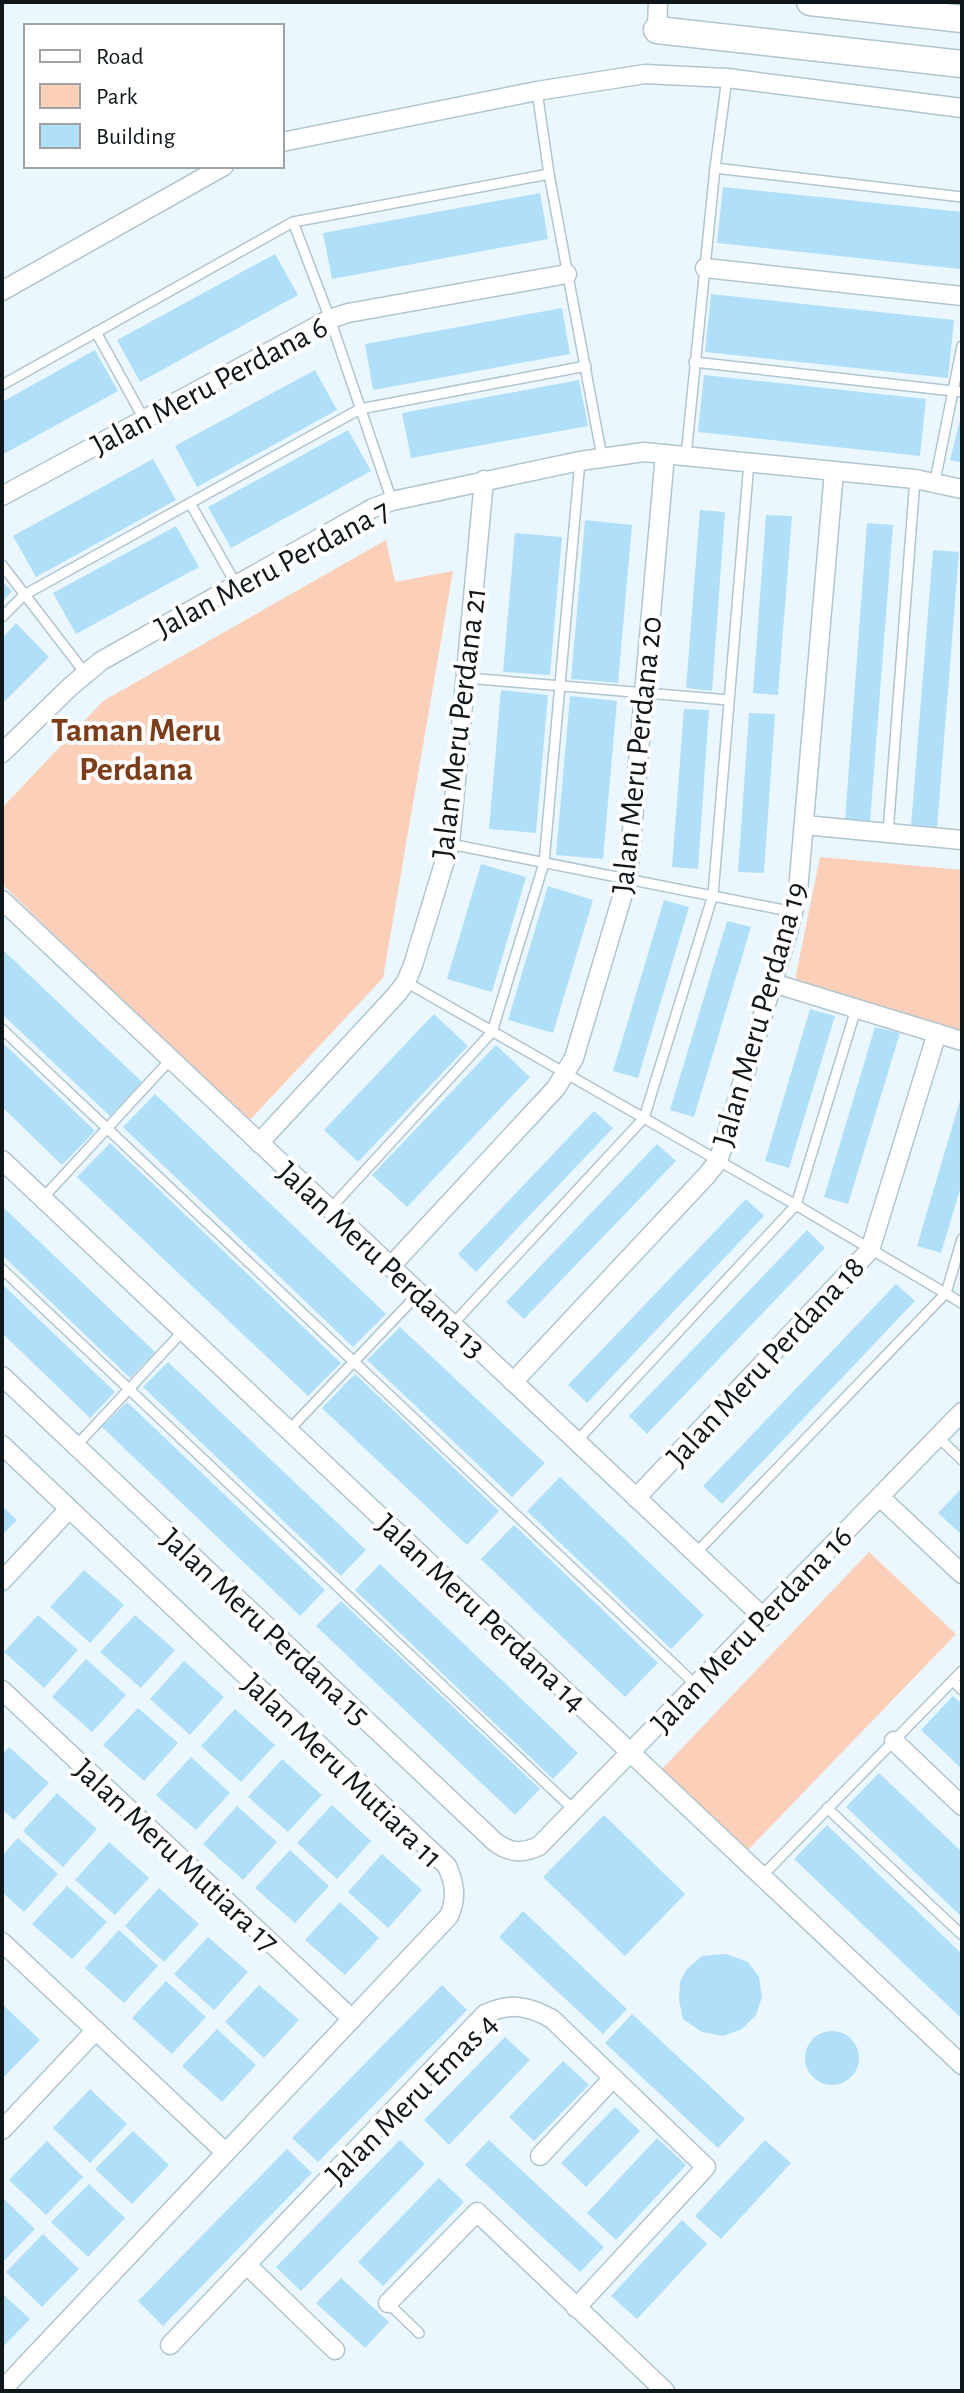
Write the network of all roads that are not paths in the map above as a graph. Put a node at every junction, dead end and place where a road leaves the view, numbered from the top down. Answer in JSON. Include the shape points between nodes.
{"nodes":[{"id":1,"x":658,"y":2,"type":"edge"},
{"id":2,"x":810,"y":2,"type":"edge"},
{"id":3,"x":962,"y":19,"type":"edge"},
{"id":4,"x":657,"y":30,"type":"joint"},
{"id":5,"x":962,"y":64,"type":"edge"},
{"id":6,"x":727,"y":78,"type":"junction"},
{"id":7,"x":537,"y":91,"type":"junction"},
{"id":8,"x":962,"y":108,"type":"edge"},
{"id":9,"x":284,"y":142,"type":"edge"},
{"id":10,"x":220,"y":168,"type":"edge"},
{"id":11,"x":715,"y":168,"type":"junction"},
{"id":12,"x":549,"y":174,"type":"junction"},
{"id":13,"x":962,"y":197,"type":"edge"},
{"id":14,"x":293,"y":222,"type":"junction"},
{"id":15,"x":705,"y":268,"type":"junction"},
{"id":16,"x":567,"y":274,"type":"junction"},
{"id":17,"x":2,"y":291,"type":"edge"},
{"id":18,"x":962,"y":296,"type":"edge"},
{"id":19,"x":330,"y":319,"type":"junction"},
{"id":20,"x":96,"y":332,"type":"junction"},
{"id":21,"x":962,"y":346,"type":"edge"},
{"id":22,"x":694,"y":362,"type":"junction"},
{"id":23,"x":586,"y":366,"type":"junction"},
{"id":24,"x":2,"y":385,"type":"edge"},
{"id":25,"x":957,"y":390,"type":"edge"},
{"id":26,"x":360,"y":409,"type":"junction"},
{"id":27,"x":144,"y":419,"type":"junction"},
{"id":28,"x":665,"y":454,"type":"junction"},
{"id":29,"x":686,"y":456,"type":"junction"},
{"id":30,"x":602,"y":457,"type":"junction"},
{"id":31,"x":580,"y":461,"type":"junction"},
{"id":32,"x":749,"y":462,"type":"junction"},
{"id":33,"x":834,"y":471,"type":"junction"},
{"id":34,"x":915,"y":479,"type":"junction"},
{"id":35,"x":484,"y":480,"type":"junction"},
{"id":36,"x":935,"y":481,"type":"junction"},
{"id":37,"x":962,"y":489,"type":"edge"},
{"id":38,"x":2,"y":496,"type":"edge"},
{"id":39,"x":392,"y":501,"type":"junction"},
{"id":40,"x":190,"y":503,"type":"junction"},
{"id":41,"x":2,"y":565,"type":"edge"},
{"id":42,"x":237,"y":586,"type":"junction"},
{"id":43,"x":24,"y":595,"type":"junction"},
{"id":44,"x":2,"y":617,"type":"edge"},
{"id":45,"x":85,"y":673,"type":"junction"},
{"id":46,"x":467,"y":678,"type":"junction"},
{"id":47,"x":561,"y":686,"type":"junction"},
{"id":48,"x":645,"y":693,"type":"junction"},
{"id":49,"x":729,"y":700,"type":"junction"},
{"id":50,"x":2,"y":753,"type":"edge"},
{"id":51,"x":804,"y":825,"type":"junction"},
{"id":52,"x":888,"y":833,"type":"junction"},
{"id":53,"x":962,"y":840,"type":"edge"},
{"id":54,"x":450,"y":844,"type":"junction"},
{"id":55,"x":544,"y":863,"type":"junction"},
{"id":56,"x":628,"y":877,"type":"junction"},
{"id":57,"x":713,"y":895,"type":"junction"},
{"id":58,"x":2,"y":900,"type":"edge"},
{"id":59,"x":794,"y":912,"type":"junction"},
{"id":60,"x":406,"y":982,"type":"junction"},
{"id":61,"x":773,"y":983,"type":"junction"},
{"id":62,"x":856,"y":1009,"type":"junction"},
{"id":63,"x":2,"y":1029,"type":"edge"},
{"id":64,"x":492,"y":1032,"type":"junction"},
{"id":65,"x":937,"y":1033,"type":"junction"},
{"id":66,"x":962,"y":1041,"type":"edge"},
{"id":67,"x":171,"y":1059,"type":"junction"},
{"id":68,"x":566,"y":1075,"type":"junction"},
{"id":69,"x":644,"y":1118,"type":"junction"},
{"id":70,"x":107,"y":1130,"type":"junction"},
{"id":71,"x":259,"y":1143,"type":"junction"},
{"id":72,"x":2,"y":1160,"type":"edge"},
{"id":73,"x":718,"y":1161,"type":"junction"},
{"id":74,"x":42,"y":1199,"type":"junction"},
{"id":75,"x":796,"y":1205,"type":"junction"},
{"id":76,"x":329,"y":1210,"type":"junction"},
{"id":77,"x":962,"y":1239,"type":"edge"},
{"id":78,"x":870,"y":1250,"type":"junction"},
{"id":79,"x":390,"y":1267,"type":"junction"},
{"id":80,"x":2,"y":1269,"type":"edge"},
{"id":81,"x":946,"y":1293,"type":"junction"},
{"id":82,"x":418,"y":1294,"type":"junction"},
{"id":83,"x":962,"y":1303,"type":"edge"},
{"id":84,"x":451,"y":1326,"type":"junction"},
{"id":85,"x":183,"y":1331,"type":"junction"},
{"id":86,"x":355,"y":1363,"type":"junction"},
{"id":87,"x":2,"y":1376,"type":"edge"},
{"id":88,"x":513,"y":1382,"type":"junction"},
{"id":89,"x":129,"y":1389,"type":"junction"},
{"id":90,"x":962,"y":1412,"type":"edge"},
{"id":91,"x":289,"y":1430,"type":"junction"},
{"id":92,"x":938,"y":1437,"type":"junction"},
{"id":93,"x":576,"y":1442,"type":"junction"},
{"id":94,"x":2,"y":1445,"type":"edge"},
{"id":95,"x":76,"y":1446,"type":"junction"},
{"id":96,"x":962,"y":1460,"type":"edge"},
{"id":97,"x":880,"y":1497,"type":"junction"},
{"id":98,"x":636,"y":1498,"type":"junction"},
{"id":99,"x":69,"y":1509,"type":"junction"},
{"id":100,"x":695,"y":1554,"type":"junction"},
{"id":101,"x":962,"y":1574,"type":"edge"},
{"id":102,"x":2,"y":1581,"type":"edge"},
{"id":103,"x":763,"y":1617,"type":"junction"},
{"id":104,"x":962,"y":1671,"type":"edge"},
{"id":105,"x":953,"y":1681,"type":"junction"},
{"id":106,"x":696,"y":1685,"type":"junction"},
{"id":107,"x":2,"y":1690,"type":"edge"},
{"id":108,"x":962,"y":1690,"type":"edge"},
{"id":109,"x":894,"y":1741,"type":"junction"},
{"id":110,"x":630,"y":1752,"type":"junction"},
{"id":111,"x":962,"y":1806,"type":"edge"},
{"id":112,"x":827,"y":1808,"type":"junction"},
{"id":113,"x":574,"y":1810,"type":"junction"},
{"id":114,"x":539,"y":1846,"type":"joint"},
{"id":115,"x":762,"y":1876,"type":"junction"},
{"id":116,"x":962,"y":1935,"type":"edge"},
{"id":117,"x":2,"y":1942,"type":"edge"},
{"id":118,"x":352,"y":2019,"type":"junction"},
{"id":119,"x":96,"y":2030,"type":"junction"},
{"id":120,"x":962,"y":2065,"type":"edge"},
{"id":121,"x":613,"y":2078,"type":"junction"},
{"id":122,"x":2,"y":2130,"type":"edge"},
{"id":123,"x":225,"y":2152,"type":"junction"},
{"id":124,"x":540,"y":2156,"type":"dead end"},
{"id":125,"x":247,"y":2265,"type":"junction"},
{"id":126,"x":388,"y":2303,"type":"joint"},
{"id":127,"x":576,"y":2308,"type":"junction"},
{"id":128,"x":419,"y":2333,"type":"dead end"},
{"id":129,"x":170,"y":2345,"type":"dead end"},
{"id":130,"x":335,"y":2350,"type":"dead end"},
{"id":131,"x":2,"y":2390,"type":"edge"},
{"id":132,"x":665,"y":2391,"type":"edge"}],
"edges":[{"from":1,"to":4,"type":"street"},
{"from":2,"to":3,"type":"main road"},
{"from":4,"to":5,"type":"main road"},
{"from":6,"to":7,"type":"street","via":[[645,74]]},
{"from":6,"to":8,"type":"street"},
{"from":6,"to":11,"type":"lane"},
{"from":7,"to":9,"type":"street"},
{"from":7,"to":12,"type":"lane"},
{"from":10,"to":17,"type":"street"},
{"from":11,"to":13,"type":"lane"},
{"from":11,"to":15,"type":"lane"},
{"from":12,"to":14,"type":"lane"},
{"from":12,"to":16,"type":"lane"},
{"from":14,"to":19,"type":"lane"},
{"from":14,"to":20,"type":"lane"},
{"from":15,"to":18,"type":"street"},
{"from":15,"to":22,"type":"lane"},
{"from":16,"to":19,"type":"street","name":"Jalan Meru Perdana 6"},
{"from":16,"to":23,"type":"lane"},
{"from":19,"to":26,"type":"lane"},
{"from":19,"to":27,"type":"street","name":"Jalan Meru Perdana 6"},
{"from":20,"to":24,"type":"lane"},
{"from":20,"to":27,"type":"lane"},
{"from":21,"to":25,"type":"lane"},
{"from":22,"to":25,"type":"lane"},
{"from":22,"to":29,"type":"lane"},
{"from":23,"to":26,"type":"lane"},
{"from":23,"to":30,"type":"lane"},
{"from":25,"to":36,"type":"lane"},
{"from":26,"to":39,"type":"lane"},
{"from":26,"to":40,"type":"lane"},
{"from":27,"to":38,"type":"street","name":"Jalan Meru Perdana 6"},
{"from":28,"to":29,"type":"street","name":"Jalan Meru Perdana 7"},
{"from":28,"to":30,"type":"street","name":"Jalan Meru Perdana 7"},
{"from":28,"to":48,"type":"street","name":"Jalan Meru Perdana 20"},
{"from":29,"to":32,"type":"street","name":"Jalan Meru Perdana 7"},
{"from":30,"to":31,"type":"street","name":"Jalan Meru Perdana 7"},
{"from":31,"to":35,"type":"street","name":"Jalan Meru Perdana 7"},
{"from":31,"to":47,"type":"lane"},
{"from":32,"to":33,"type":"street","name":"Jalan Meru Perdana 7"},
{"from":32,"to":49,"type":"lane"},
{"from":33,"to":34,"type":"street","name":"Jalan Meru Perdana 7"},
{"from":33,"to":51,"type":"street","name":"Jalan Meru Perdana 19"},
{"from":34,"to":36,"type":"street","name":"Jalan Meru Perdana 7"},
{"from":34,"to":52,"type":"lane"},
{"from":35,"to":39,"type":"street","name":"Jalan Meru Perdana 7"},
{"from":35,"to":46,"type":"street","name":"Jalan Meru Perdana 21"},
{"from":36,"to":37,"type":"street","name":"Jalan Meru Perdana 7"},
{"from":39,"to":42,"type":"street","name":"Jalan Meru Perdana 7"},
{"from":40,"to":42,"type":"lane"},
{"from":40,"to":43,"type":"lane"},
{"from":41,"to":43,"type":"lane"},
{"from":42,"to":45,"type":"street","name":"Jalan Meru Perdana 7"},
{"from":43,"to":44,"type":"lane"},
{"from":43,"to":45,"type":"lane"},
{"from":45,"to":50,"type":"street","name":"Jalan Meru Perdana 7"},
{"from":46,"to":47,"type":"lane"},
{"from":46,"to":54,"type":"street","name":"Jalan Meru Perdana 21"},
{"from":47,"to":48,"type":"lane"},
{"from":47,"to":55,"type":"lane"},
{"from":48,"to":49,"type":"lane"},
{"from":48,"to":56,"type":"street","name":"Jalan Meru Perdana 20"},
{"from":49,"to":57,"type":"lane"},
{"from":51,"to":52,"type":"street"},
{"from":51,"to":59,"type":"street","name":"Jalan Meru Perdana 19"},
{"from":52,"to":53,"type":"street"},
{"from":54,"to":55,"type":"lane"},
{"from":54,"to":60,"type":"street","name":"Jalan Meru Perdana 21"},
{"from":55,"to":56,"type":"lane"},
{"from":55,"to":64,"type":"lane"},
{"from":56,"to":57,"type":"lane"},
{"from":56,"to":68,"type":"street","name":"Jalan Meru Perdana 20"},
{"from":57,"to":59,"type":"lane"},
{"from":57,"to":69,"type":"lane"},
{"from":58,"to":67,"type":"street","name":"Jalan Meru Perdana 13"},
{"from":59,"to":61,"type":"street","name":"Jalan Meru Perdana 19"},
{"from":60,"to":64,"type":"lane"},
{"from":60,"to":71,"type":"street","name":"Jalan Meru Perdana 21"},
{"from":61,"to":62,"type":"street"},
{"from":61,"to":73,"type":"street","name":"Jalan Meru Perdana 19"},
{"from":62,"to":65,"type":"street"},
{"from":62,"to":75,"type":"lane"},
{"from":63,"to":70,"type":"lane"},
{"from":64,"to":68,"type":"lane"},
{"from":64,"to":76,"type":"lane"},
{"from":65,"to":66,"type":"street"},
{"from":65,"to":78,"type":"street","name":"Jalan Meru Perdana 18"},
{"from":67,"to":70,"type":"lane"},
{"from":67,"to":71,"type":"street","name":"Jalan Meru Perdana 13"},
{"from":68,"to":69,"type":"lane"},
{"from":68,"to":79,"type":"street","name":"Jalan Meru Perdana 20"},
{"from":69,"to":73,"type":"lane"},
{"from":69,"to":84,"type":"lane"},
{"from":70,"to":74,"type":"lane"},
{"from":70,"to":86,"type":"lane"},
{"from":71,"to":76,"type":"street","name":"Jalan Meru Perdana 13"},
{"from":72,"to":74,"type":"street","name":"Jalan Meru Perdana 14"},
{"from":73,"to":75,"type":"lane"},
{"from":73,"to":88,"type":"street","name":"Jalan Meru Perdana 19"},
{"from":74,"to":85,"type":"street","name":"Jalan Meru Perdana 14"},
{"from":75,"to":78,"type":"lane"},
{"from":75,"to":93,"type":"lane"},
{"from":76,"to":79,"type":"street","name":"Jalan Meru Perdana 13"},
{"from":77,"to":81,"type":"lane"},
{"from":78,"to":81,"type":"lane"},
{"from":78,"to":98,"type":"street","name":"Jalan Meru Perdana 18"},
{"from":79,"to":82,"type":"street","name":"Jalan Meru Perdana 13"},
{"from":80,"to":89,"type":"lane"},
{"from":81,"to":83,"type":"lane"},
{"from":81,"to":100,"type":"lane"},
{"from":82,"to":84,"type":"street","name":"Jalan Meru Perdana 13"},
{"from":82,"to":86,"type":"lane"},
{"from":84,"to":88,"type":"street","name":"Jalan Meru Perdana 13"},
{"from":85,"to":89,"type":"lane"},
{"from":85,"to":91,"type":"street","name":"Jalan Meru Perdana 14"},
{"from":86,"to":91,"type":"lane"},
{"from":86,"to":106,"type":"lane"},
{"from":87,"to":95,"type":"street","name":"Jalan Meru Perdana 15"},
{"from":88,"to":93,"type":"street","name":"Jalan Meru Perdana 13"},
{"from":89,"to":95,"type":"lane"},
{"from":89,"to":113,"type":"lane"},
{"from":90,"to":92,"type":"street","name":"Jalan Meru Perdana 16"},
{"from":91,"to":110,"type":"street","name":"Jalan Meru Perdana 14"},
{"from":92,"to":96,"type":"lane"},
{"from":92,"to":97,"type":"street","name":"Jalan Meru Perdana 16"},
{"from":93,"to":98,"type":"street","name":"Jalan Meru Perdana 13"},
{"from":94,"to":99,"type":"street","name":"Jalan Meru Mutiara 11"},
{"from":95,"to":114,"type":"street","name":"Jalan Meru Perdana 15","via":[[495,1842],[517,1852]]},
{"from":97,"to":101,"type":"street"},
{"from":97,"to":103,"type":"street","name":"Jalan Meru Perdana 16"},
{"from":98,"to":100,"type":"street","name":"Jalan Meru Perdana 13"},
{"from":99,"to":102,"type":"street"},
{"from":99,"to":118,"type":"street","name":"Jalan Meru Mutiara 11","via":[[447,1866],[455,1890],[449,1916]]},
{"from":100,"to":103,"type":"street","name":"Jalan Meru Perdana 13"},
{"from":103,"to":106,"type":"street","name":"Jalan Meru Perdana 16"},
{"from":104,"to":105,"type":"lane"},
{"from":105,"to":108,"type":"lane"},
{"from":105,"to":109,"type":"lane"},
{"from":106,"to":110,"type":"street","name":"Jalan Meru Perdana 16"},
{"from":107,"to":118,"type":"street","name":"Jalan Meru Mutiara 17"},
{"from":109,"to":111,"type":"street"},
{"from":109,"to":112,"type":"lane"},
{"from":110,"to":113,"type":"street","name":"Jalan Meru Perdana 16"},
{"from":110,"to":115,"type":"street","name":"Jalan Meru Perdana 14"},
{"from":112,"to":115,"type":"lane"},
{"from":112,"to":116,"type":"lane"},
{"from":113,"to":114,"type":"street","name":"Jalan Meru Perdana 16"},
{"from":115,"to":120,"type":"street","name":"Jalan Meru Perdana 14"},
{"from":117,"to":119,"type":"street"},
{"from":118,"to":123,"type":"street","name":"Jalan Meru Mutiara 11"},
{"from":119,"to":122,"type":"street"},
{"from":119,"to":123,"type":"street"},
{"from":121,"to":124,"type":"street"},
{"from":121,"to":125,"type":"street","name":"Jalan Meru Emas 4","via":[[536,2010],[501,2007],[485,2014]]},
{"from":121,"to":127,"type":"street","name":"Jalan Meru Emas 4","via":[[706,2167]]},
{"from":123,"to":131,"type":"street","name":"Jalan Meru Mutiara 11"},
{"from":125,"to":129,"type":"street","name":"Jalan Meru Emas 4"},
{"from":125,"to":130,"type":"street"},
{"from":126,"to":127,"type":"street","via":[[477,2212]]},
{"from":126,"to":128,"type":"lane"},
{"from":127,"to":132,"type":"street"}]}
